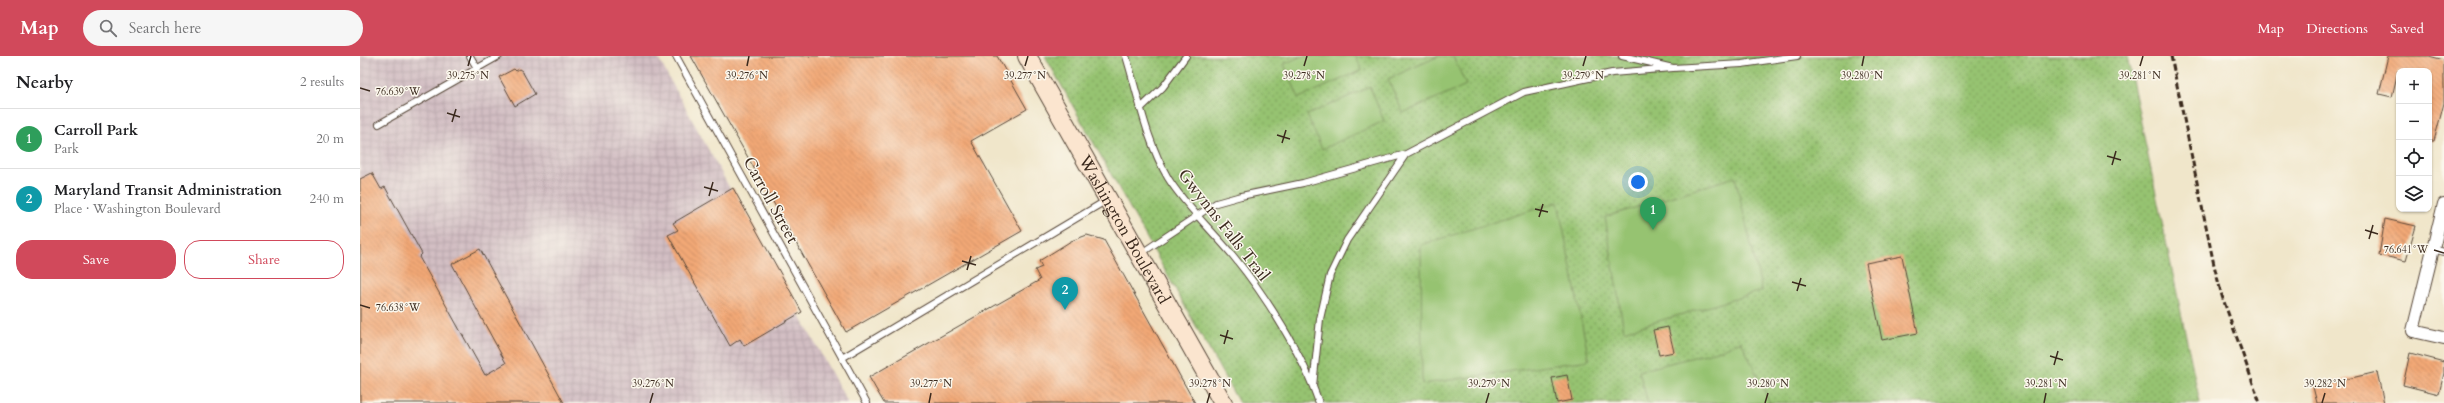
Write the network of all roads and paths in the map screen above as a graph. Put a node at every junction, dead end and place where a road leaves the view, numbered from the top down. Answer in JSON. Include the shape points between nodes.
{"nodes":[{"id":1,"x":470,"y":56,"type":"edge"},
{"id":2,"x":499,"y":56,"type":"edge"},
{"id":3,"x":676,"y":56,"type":"edge"},
{"id":4,"x":1028,"y":56,"type":"edge"},
{"id":5,"x":1126,"y":56,"type":"edge"},
{"id":6,"x":1186,"y":56,"type":"edge"},
{"id":7,"x":1622,"y":56,"type":"edge"},
{"id":8,"x":1797,"y":56,"type":"edge"},
{"id":9,"x":477,"y":68,"type":"junction"},
{"id":10,"x":1673,"y":68,"type":"junction"},
{"id":11,"x":1140,"y":109,"type":"junction"},
{"id":12,"x":379,"y":124,"type":"dead end"},
{"id":13,"x":1406,"y":154,"type":"junction"},
{"id":14,"x":1107,"y":199,"type":"junction"},
{"id":15,"x":2444,"y":204,"type":"edge"},
{"id":16,"x":1197,"y":214,"type":"junction"},
{"id":17,"x":2439,"y":250,"type":"edge"},
{"id":18,"x":1138,"y":255,"type":"junction"},
{"id":19,"x":2444,"y":338,"type":"edge"},
{"id":20,"x":842,"y":358,"type":"junction"},
{"id":21,"x":1313,"y":386,"type":"junction"},
{"id":22,"x":867,"y":403,"type":"edge"},
{"id":23,"x":1223,"y":403,"type":"edge"},
{"id":24,"x":1319,"y":403,"type":"edge"}],
"edges":[{"from":1,"to":9,"type":"lane"},
{"from":2,"to":9,"type":"lane"},
{"from":3,"to":20,"type":"lane","name":"Carroll Street"},
{"from":4,"to":14,"type":"main road","name":"Washington Boulevard"},
{"from":5,"to":11,"type":"lane","name":"Gwynns Falls Trail"},
{"from":6,"to":11,"type":"lane","via":[[1163,86]]},
{"from":7,"to":10,"type":"lane"},
{"from":8,"to":10,"type":"lane","via":[[1742,64]]},
{"from":9,"to":12,"type":"lane"},
{"from":10,"to":13,"type":"lane","via":[[1612,73],[1524,92]]},
{"from":11,"to":16,"type":"lane","name":"Gwynns Falls Trail","via":[[1154,152],[1169,180]]},
{"from":13,"to":16,"type":"lane","via":[[1303,183],[1216,203]]},
{"from":13,"to":21,"type":"lane","via":[[1346,240],[1330,275],[1320,319]]},
{"from":14,"to":18,"type":"main road","name":"Washington Boulevard"},
{"from":14,"to":20,"type":"lane"},
{"from":15,"to":17,"type":"street"},
{"from":16,"to":18,"type":"lane"},
{"from":16,"to":21,"type":"lane","name":"Gwynns Falls Trail","via":[[1235,258],[1266,300]]},
{"from":17,"to":19,"type":"street","via":[[2413,331]]},
{"from":18,"to":23,"type":"main road","name":"Washington Boulevard"},
{"from":20,"to":22,"type":"lane","name":"Carroll Street"},
{"from":21,"to":24,"type":"lane","name":"Gwynns Falls Trail"}]}
